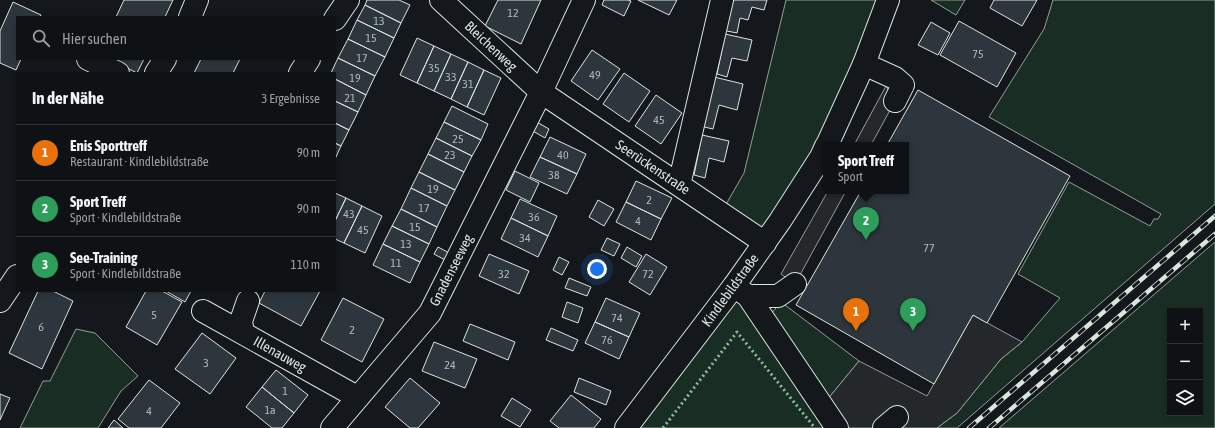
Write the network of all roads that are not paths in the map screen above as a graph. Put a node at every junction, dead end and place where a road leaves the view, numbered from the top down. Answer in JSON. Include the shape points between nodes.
{"nodes":[{"id":1,"x":197,"y":0,"type":"edge"},
{"id":2,"x":348,"y":0,"type":"edge"},
{"id":3,"x":441,"y":0,"type":"edge"},
{"id":4,"x":584,"y":0,"type":"edge"},
{"id":5,"x":722,"y":0,"type":"edge"},
{"id":6,"x":888,"y":0,"type":"edge"},
{"id":7,"x":190,"y":16,"type":"edge"},
{"id":8,"x":336,"y":18,"type":"edge"},
{"id":9,"x":90,"y":60,"type":"edge"},
{"id":10,"x":164,"y":60,"type":"edge"},
{"id":11,"x":308,"y":60,"type":"edge"},
{"id":12,"x":864,"y":64,"type":"junction"},
{"id":13,"x":116,"y":72,"type":"edge"},
{"id":14,"x":157,"y":72,"type":"edge"},
{"id":15,"x":301,"y":72,"type":"edge"},
{"id":16,"x":541,"y":92,"type":"junction"},
{"id":17,"x":895,"y":101,"type":"dead end"},
{"id":18,"x":828,"y":142,"type":"edge"},
{"id":19,"x":823,"y":152,"type":"edge"},
{"id":20,"x":679,"y":185,"type":"junction"},
{"id":21,"x":765,"y":243,"type":"junction"},
{"id":22,"x":16,"y":277,"type":"edge"},
{"id":23,"x":795,"y":284,"type":"dead end"},
{"id":24,"x":741,"y":291,"type":"junction"},
{"id":25,"x":0,"y":301,"type":"edge"},
{"id":26,"x":248,"y":301,"type":"dead end"},
{"id":27,"x":203,"y":311,"type":"dead end"},
{"id":28,"x":243,"y":333,"type":"junction"},
{"id":29,"x":357,"y":397,"type":"junction"},
{"id":30,"x":332,"y":428,"type":"edge"},
{"id":31,"x":626,"y":428,"type":"edge"},
{"id":32,"x":837,"y":428,"type":"edge"}],
"edges":[{"from":1,"to":7,"type":"street"},
{"from":2,"to":8,"type":"street"},
{"from":3,"to":16,"type":"street","name":"Bleichenweg"},
{"from":4,"to":16,"type":"street","name":"Gnadenseeweg"},
{"from":5,"to":20,"type":"street"},
{"from":6,"to":12,"type":"street","name":"Kindlebildstraße"},
{"from":9,"to":13,"type":"street"},
{"from":10,"to":14,"type":"street"},
{"from":11,"to":15,"type":"street"},
{"from":12,"to":17,"type":"street","via":[[895,78],[903,85]]},
{"from":12,"to":18,"type":"street","name":"Kindlebildstraße"},
{"from":16,"to":20,"type":"street","name":"Seerückenstraße"},
{"from":16,"to":29,"type":"street","name":"Gnadenseeweg","via":[[430,313]]},
{"from":19,"to":21,"type":"street","name":"Kindlebildstraße"},
{"from":20,"to":21,"type":"street","name":"Seerückenstraße"},
{"from":21,"to":24,"type":"street","name":"Kindlebildstraße"},
{"from":22,"to":25,"type":"street"},
{"from":23,"to":24,"type":"street","via":[[778,296]]},
{"from":24,"to":31,"type":"street","name":"Kindlebildstraße"},
{"from":24,"to":32,"type":"street"},
{"from":26,"to":28,"type":"street","via":[[240,321]]},
{"from":27,"to":28,"type":"street","name":"Illenauweg"},
{"from":28,"to":29,"type":"street","name":"Illenauweg"},
{"from":29,"to":30,"type":"street","name":"Gnadenseeweg"}]}
